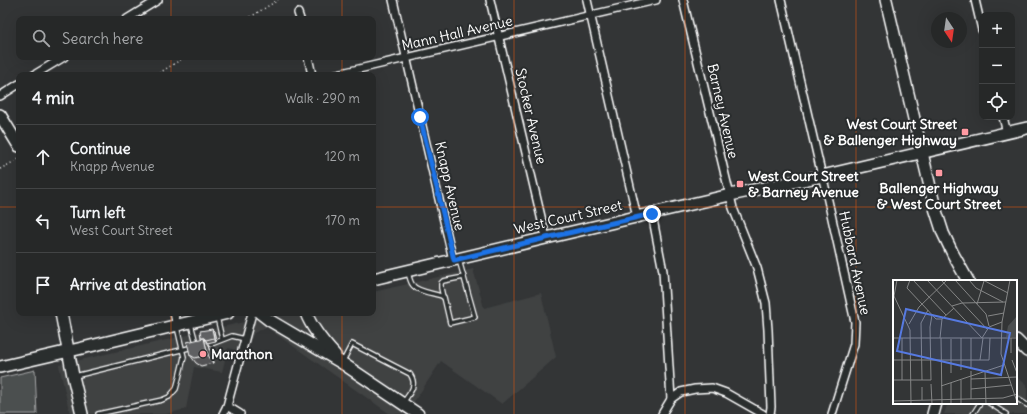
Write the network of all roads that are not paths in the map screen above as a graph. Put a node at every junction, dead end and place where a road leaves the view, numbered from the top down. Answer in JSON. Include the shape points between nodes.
{"nodes":[{"id":1,"x":158,"y":0,"type":"edge"},
{"id":2,"x":393,"y":0,"type":"edge"},
{"id":3,"x":490,"y":0,"type":"edge"},
{"id":4,"x":587,"y":0,"type":"edge"},
{"id":5,"x":656,"y":0,"type":"edge"},
{"id":6,"x":683,"y":0,"type":"edge"},
{"id":7,"x":781,"y":0,"type":"edge"},
{"id":8,"x":886,"y":0,"type":"edge"},
{"id":9,"x":975,"y":0,"type":"edge"},
{"id":10,"x":590,"y":15,"type":"junction"},
{"id":11,"x":131,"y":16,"type":"edge"},
{"id":12,"x":979,"y":17,"type":"edge"},
{"id":13,"x":499,"y":36,"type":"junction"},
{"id":14,"x":406,"y":58,"type":"junction"},
{"id":15,"x":59,"y":60,"type":"edge"},
{"id":16,"x":309,"y":60,"type":"edge"},
{"id":17,"x":39,"y":72,"type":"edge"},
{"id":18,"x":311,"y":72,"type":"edge"},
{"id":19,"x":347,"y":72,"type":"edge"},
{"id":20,"x":16,"y":86,"type":"edge"},
{"id":21,"x":0,"y":96,"type":"edge"},
{"id":22,"x":0,"y":115,"type":"edge"},
{"id":23,"x":1004,"y":120,"type":"edge"},
{"id":24,"x":1027,"y":128,"type":"edge"},
{"id":25,"x":1007,"y":133,"type":"junction"},
{"id":26,"x":16,"y":141,"type":"edge"},
{"id":27,"x":922,"y":153,"type":"junction"},
{"id":28,"x":822,"y":176,"type":"junction"},
{"id":29,"x":730,"y":195,"type":"junction"},
{"id":30,"x":652,"y":214,"type":"junction"},
{"id":31,"x":637,"y":217,"type":"junction"},
{"id":32,"x":546,"y":238,"type":"junction"},
{"id":33,"x":456,"y":260,"type":"junction"},
{"id":34,"x":408,"y":271,"type":"junction"},
{"id":35,"x":464,"y":277,"type":"junction"},
{"id":36,"x":376,"y":278,"type":"edge"},
{"id":37,"x":967,"y":280,"type":"edge"},
{"id":38,"x":444,"y":297,"type":"junction"},
{"id":39,"x":62,"y":316,"type":"edge"},
{"id":40,"x":175,"y":316,"type":"edge"},
{"id":41,"x":217,"y":316,"type":"joint"},
{"id":42,"x":251,"y":316,"type":"edge"},
{"id":43,"x":264,"y":316,"type":"edge"},
{"id":44,"x":307,"y":316,"type":"edge"},
{"id":45,"x":191,"y":322,"type":"junction"},
{"id":46,"x":177,"y":326,"type":"junction"},
{"id":47,"x":222,"y":339,"type":"junction"},
{"id":48,"x":246,"y":340,"type":"junction"},
{"id":49,"x":1017,"y":341,"type":"edge"},
{"id":50,"x":202,"y":345,"type":"edge"},
{"id":51,"x":182,"y":349,"type":"junction"},
{"id":52,"x":68,"y":351,"type":"junction"},
{"id":53,"x":1027,"y":351,"type":"edge"},
{"id":54,"x":342,"y":363,"type":"junction"},
{"id":55,"x":0,"y":367,"type":"edge"},
{"id":56,"x":73,"y":376,"type":"junction"},
{"id":57,"x":671,"y":399,"type":"junction"},
{"id":58,"x":1017,"y":399,"type":"edge"},
{"id":59,"x":403,"y":404,"type":"junction"},
{"id":60,"x":936,"y":404,"type":"edge"},
{"id":61,"x":979,"y":404,"type":"edge"},
{"id":62,"x":991,"y":404,"type":"edge"},
{"id":63,"x":1027,"y":405,"type":"edge"},
{"id":64,"x":227,"y":406,"type":"junction"},
{"id":65,"x":82,"y":414,"type":"edge"},
{"id":66,"x":98,"y":414,"type":"edge"},
{"id":67,"x":224,"y":414,"type":"edge"},
{"id":68,"x":240,"y":414,"type":"edge"},
{"id":69,"x":418,"y":414,"type":"edge"},
{"id":70,"x":662,"y":414,"type":"edge"},
{"id":71,"x":763,"y":414,"type":"edge"},
{"id":72,"x":770,"y":414,"type":"edge"},
{"id":73,"x":832,"y":414,"type":"edge"},
{"id":74,"x":933,"y":414,"type":"edge"},
{"id":75,"x":973,"y":414,"type":"edge"},
{"id":76,"x":1006,"y":414,"type":"edge"}],
"edges":[{"from":1,"to":11,"type":"street"},
{"from":2,"to":14,"type":"street","name":"Knapp Avenue"},
{"from":3,"to":13,"type":"street","name":"Stocker Avenue"},
{"from":4,"to":10,"type":"street"},
{"from":5,"to":10,"type":"street","name":"Mann Hall Avenue"},
{"from":6,"to":29,"type":"street","name":"Barney Avenue"},
{"from":7,"to":28,"type":"street","name":"Hubbard Avenue"},
{"from":8,"to":27,"type":"street"},
{"from":9,"to":12,"type":"street"},
{"from":10,"to":13,"type":"street","name":"Mann Hall Avenue"},
{"from":10,"to":31,"type":"street"},
{"from":13,"to":14,"type":"street","name":"Mann Hall Avenue"},
{"from":13,"to":32,"type":"street","name":"Stocker Avenue"},
{"from":14,"to":19,"type":"street","name":"Mann Hall Avenue"},
{"from":14,"to":33,"type":"street","name":"Knapp Avenue"},
{"from":15,"to":17,"type":"street"},
{"from":16,"to":18,"type":"street"},
{"from":20,"to":21,"type":"street"},
{"from":22,"to":26,"type":"street"},
{"from":23,"to":25,"type":"street"},
{"from":24,"to":25,"type":"street","name":"West Court Street"},
{"from":25,"to":27,"type":"street","name":"West Court Street"},
{"from":27,"to":28,"type":"street","name":"West Court Street"},
{"from":27,"to":37,"type":"street","via":[[943,233]]},
{"from":28,"to":29,"type":"street","name":"West Court Street"},
{"from":28,"to":73,"type":"street","name":"Hubbard Avenue","via":[[855,322],[854,344]]},
{"from":29,"to":30,"type":"street","name":"West Court Street"},
{"from":29,"to":72,"type":"street","name":"Barney Avenue","via":[[757,268],[766,303]]},
{"from":30,"to":31,"type":"street","name":"West Court Street"},
{"from":30,"to":57,"type":"street","via":[[663,271]]},
{"from":31,"to":32,"type":"street","name":"West Court Street"},
{"from":32,"to":33,"type":"street","name":"West Court Street"},
{"from":33,"to":34,"type":"street","name":"West Court Street"},
{"from":33,"to":35,"type":"lane"},
{"from":34,"to":36,"type":"street","name":"West Court Street"},
{"from":34,"to":38,"type":"lane","via":[[413,286],[418,290]]},
{"from":35,"to":38,"type":"lane","via":[[443,281],[441,288]]},
{"from":35,"to":38,"type":"lane","via":[[474,317],[450,324]]},
{"from":39,"to":52,"type":"street"},
{"from":40,"to":46,"type":"street"},
{"from":41,"to":45,"type":"street"},
{"from":41,"to":47,"type":"lane"},
{"from":42,"to":48,"type":"street"},
{"from":43,"to":54,"type":"street"},
{"from":44,"to":54,"type":"street"},
{"from":45,"to":46,"type":"street"},
{"from":45,"to":51,"type":"lane","via":[[197,346]]},
{"from":46,"to":51,"type":"lane"},
{"from":46,"to":52,"type":"street"},
{"from":47,"to":48,"type":"lane","via":[[232,336]]},
{"from":47,"to":50,"type":"lane"},
{"from":48,"to":64,"type":"street"},
{"from":49,"to":53,"type":"street"},
{"from":51,"to":56,"type":"lane"},
{"from":51,"to":66,"type":"lane","via":[[184,357],[179,378],[176,389],[169,397]]},
{"from":52,"to":55,"type":"street"},
{"from":52,"to":56,"type":"street"},
{"from":54,"to":59,"type":"street"},
{"from":54,"to":59,"type":"lane","via":[[352,344],[410,374],[414,384]]},
{"from":56,"to":65,"type":"street"},
{"from":57,"to":70,"type":"street"},
{"from":57,"to":71,"type":"street","via":[[681,392],[695,388],[712,388],[726,392]]},
{"from":58,"to":63,"type":"lane"},
{"from":59,"to":69,"type":"street"},
{"from":60,"to":74,"type":"street"},
{"from":61,"to":75,"type":"lane"},
{"from":62,"to":76,"type":"lane"},
{"from":64,"to":67,"type":"street"},
{"from":64,"to":68,"type":"street"}]}
